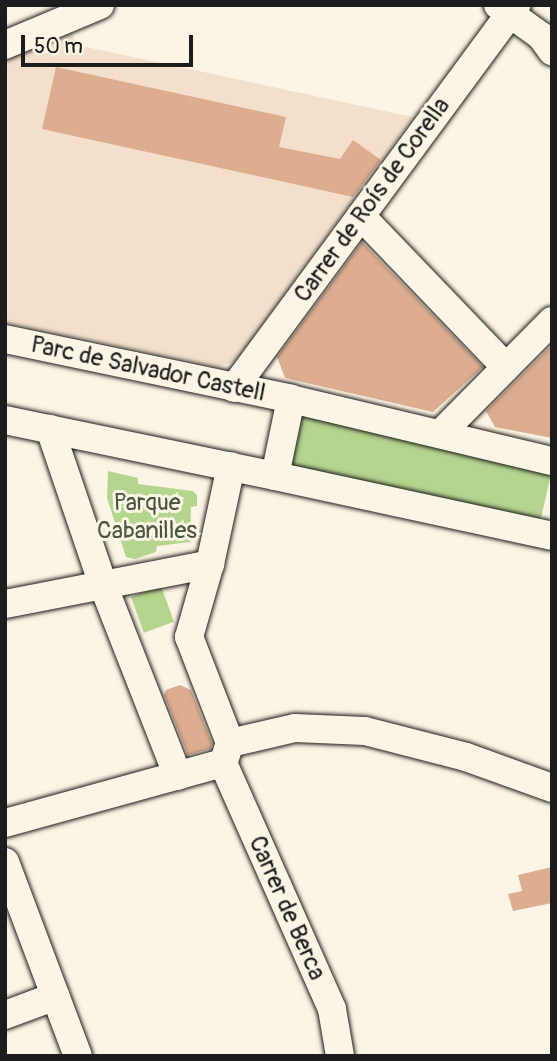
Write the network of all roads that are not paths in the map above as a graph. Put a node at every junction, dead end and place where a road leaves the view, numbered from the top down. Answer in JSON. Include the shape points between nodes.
{"nodes":[{"id":1,"x":100,"y":5,"type":"edge"},
{"id":2,"x":508,"y":8,"type":"edge"},
{"id":3,"x":5,"y":45,"type":"edge"},
{"id":4,"x":552,"y":51,"type":"edge"},
{"id":5,"x":361,"y":216,"type":"junction"},
{"id":6,"x":552,"y":321,"type":"edge"},
{"id":7,"x":5,"y":339,"type":"edge"},
{"id":8,"x":506,"y":367,"type":"junction"},
{"id":9,"x":234,"y":388,"type":"junction"},
{"id":10,"x":291,"y":400,"type":"junction"},
{"id":11,"x":5,"y":420,"type":"edge"},
{"id":12,"x":50,"y":429,"type":"junction"},
{"id":13,"x":440,"y":434,"type":"junction"},
{"id":14,"x":552,"y":461,"type":"edge"},
{"id":15,"x":231,"y":466,"type":"junction"},
{"id":16,"x":275,"y":476,"type":"junction"},
{"id":17,"x":552,"y":537,"type":"edge"},
{"id":18,"x":209,"y":565,"type":"junction"},
{"id":19,"x":103,"y":585,"type":"junction"},
{"id":20,"x":5,"y":604,"type":"edge"},
{"id":21,"x":227,"y":753,"type":"junction"},
{"id":22,"x":178,"y":776,"type":"junction"},
{"id":23,"x":552,"y":788,"type":"edge"},
{"id":24,"x":5,"y":823,"type":"edge"},
{"id":25,"x":5,"y":862,"type":"edge"},
{"id":26,"x":56,"y":996,"type":"junction"},
{"id":27,"x":5,"y":1015,"type":"edge"},
{"id":28,"x":78,"y":1056,"type":"edge"},
{"id":29,"x":340,"y":1056,"type":"edge"}],
"edges":[{"from":1,"to":3,"type":"street"},
{"from":2,"to":4,"type":"street"},
{"from":2,"to":5,"type":"street","name":"Carrer de Roís de Corella"},
{"from":5,"to":8,"type":"street"},
{"from":5,"to":9,"type":"street","name":"Carrer de Roís de Corella"},
{"from":6,"to":8,"type":"street"},
{"from":7,"to":9,"type":"street","name":"Parc de Salvador Castell"},
{"from":8,"to":13,"type":"street"},
{"from":9,"to":10,"type":"street","name":"Parc de Salvador Castell"},
{"from":10,"to":13,"type":"street","name":"Parc de Salvador Castell"},
{"from":10,"to":16,"type":"street","name":"Parc de Salvador Castell"},
{"from":11,"to":12,"type":"street"},
{"from":12,"to":15,"type":"street"},
{"from":12,"to":19,"type":"street"},
{"from":13,"to":14,"type":"street","name":"Parc de Salvador Castell"},
{"from":15,"to":16,"type":"street"},
{"from":15,"to":18,"type":"street","name":"Carrer de Berca"},
{"from":16,"to":17,"type":"street"},
{"from":18,"to":19,"type":"street"},
{"from":18,"to":21,"type":"street","name":"Carrer de Berca","via":[[189,637]]},
{"from":19,"to":20,"type":"street"},
{"from":19,"to":22,"type":"street"},
{"from":21,"to":22,"type":"street"},
{"from":21,"to":23,"type":"street","via":[[295,728],[365,731],[466,757]]},
{"from":21,"to":29,"type":"street","name":"Carrer de Berca","via":[[332,1009]]},
{"from":22,"to":24,"type":"street"},
{"from":25,"to":26,"type":"street"},
{"from":26,"to":27,"type":"street"},
{"from":26,"to":28,"type":"street"}]}
